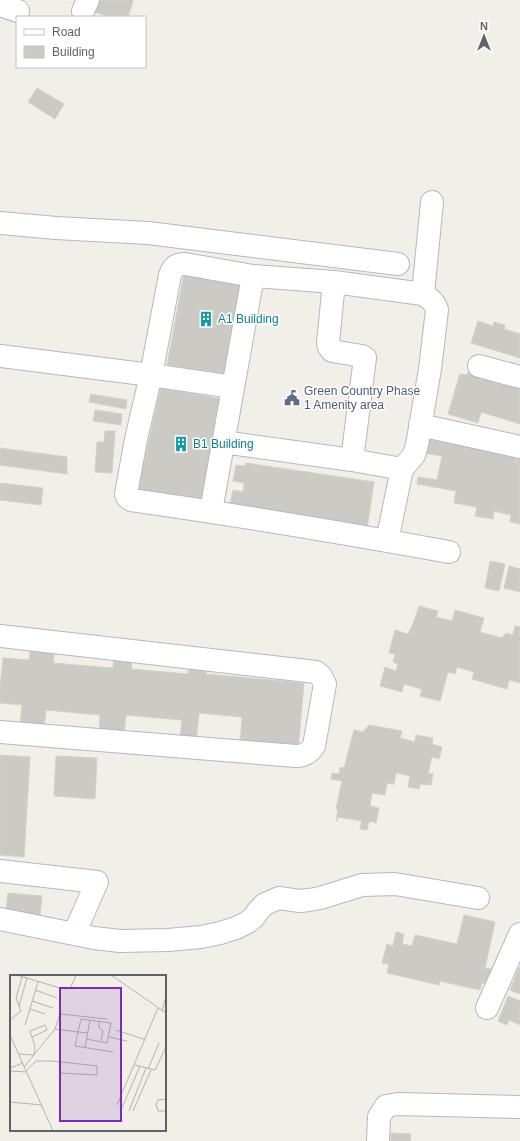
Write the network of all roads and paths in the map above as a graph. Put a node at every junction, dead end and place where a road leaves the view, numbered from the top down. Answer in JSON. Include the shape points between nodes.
{"nodes":[{"id":1,"x":432,"y":202,"type":"dead end"},
{"id":2,"x":0,"y":223,"type":"edge"},
{"id":3,"x":398,"y":264,"type":"dead end"},
{"id":4,"x":253,"y":276,"type":"junction"},
{"id":5,"x":334,"y":282,"type":"junction"},
{"id":6,"x":423,"y":294,"type":"junction"},
{"id":7,"x":0,"y":356,"type":"edge"},
{"id":8,"x":479,"y":366,"type":"dead end"},
{"id":9,"x":151,"y":374,"type":"junction"},
{"id":10,"x":520,"y":377,"type":"edge"},
{"id":11,"x":233,"y":387,"type":"junction"},
{"id":12,"x":420,"y":425,"type":"junction"},
{"id":13,"x":223,"y":442,"type":"junction"},
{"id":14,"x":520,"y":447,"type":"edge"},
{"id":15,"x":352,"y":460,"type":"junction"},
{"id":16,"x":402,"y":469,"type":"junction"},
{"id":17,"x":210,"y":511,"type":"junction"},
{"id":18,"x":387,"y":541,"type":"junction"},
{"id":19,"x":449,"y":552,"type":"dead end"},
{"id":20,"x":0,"y":636,"type":"edge"},
{"id":21,"x":0,"y":732,"type":"edge"},
{"id":22,"x":0,"y":871,"type":"edge"},
{"id":23,"x":478,"y":898,"type":"dead end"},
{"id":24,"x":0,"y":919,"type":"edge"},
{"id":25,"x":74,"y":934,"type":"junction"},
{"id":26,"x":520,"y":934,"type":"edge"},
{"id":27,"x":487,"y":1008,"type":"dead end"},
{"id":28,"x":520,"y":1107,"type":"edge"},
{"id":29,"x":378,"y":1141,"type":"edge"}],
"edges":[{"from":1,"to":6,"type":"street"},
{"from":2,"to":3,"type":"street","via":[[148,233]]},
{"from":4,"to":5,"type":"street"},
{"from":4,"to":9,"type":"street","via":[[185,264],[172,269]]},
{"from":4,"to":11,"type":"street"},
{"from":5,"to":6,"type":"street"},
{"from":5,"to":15,"type":"street","via":[[329,347],[332,351],[365,358]]},
{"from":6,"to":12,"type":"street","via":[[432,300],[437,310]]},
{"from":7,"to":9,"type":"street"},
{"from":8,"to":10,"type":"street"},
{"from":9,"to":11,"type":"street"},
{"from":9,"to":17,"type":"street","via":[[136,439],[127,498]]},
{"from":11,"to":13,"type":"street"},
{"from":12,"to":14,"type":"street"},
{"from":12,"to":16,"type":"street","via":[[414,455]]},
{"from":13,"to":15,"type":"street"},
{"from":13,"to":17,"type":"street"},
{"from":15,"to":16,"type":"street"},
{"from":16,"to":18,"type":"street"},
{"from":17,"to":18,"type":"street"},
{"from":18,"to":19,"type":"street"},
{"from":20,"to":21,"type":"street","via":[[316,672],[325,684],[314,746],[302,756]]},
{"from":22,"to":25,"type":"street","via":[[97,882]]},
{"from":23,"to":25,"type":"street","via":[[395,884],[362,886],[309,900],[280,898],[265,904],[248,922],[236,928],[201,937],[120,941]]},
{"from":24,"to":25,"type":"street"},
{"from":26,"to":27,"type":"street"},
{"from":28,"to":29,"type":"street","via":[[398,1104],[386,1106],[379,1117]]}]}
